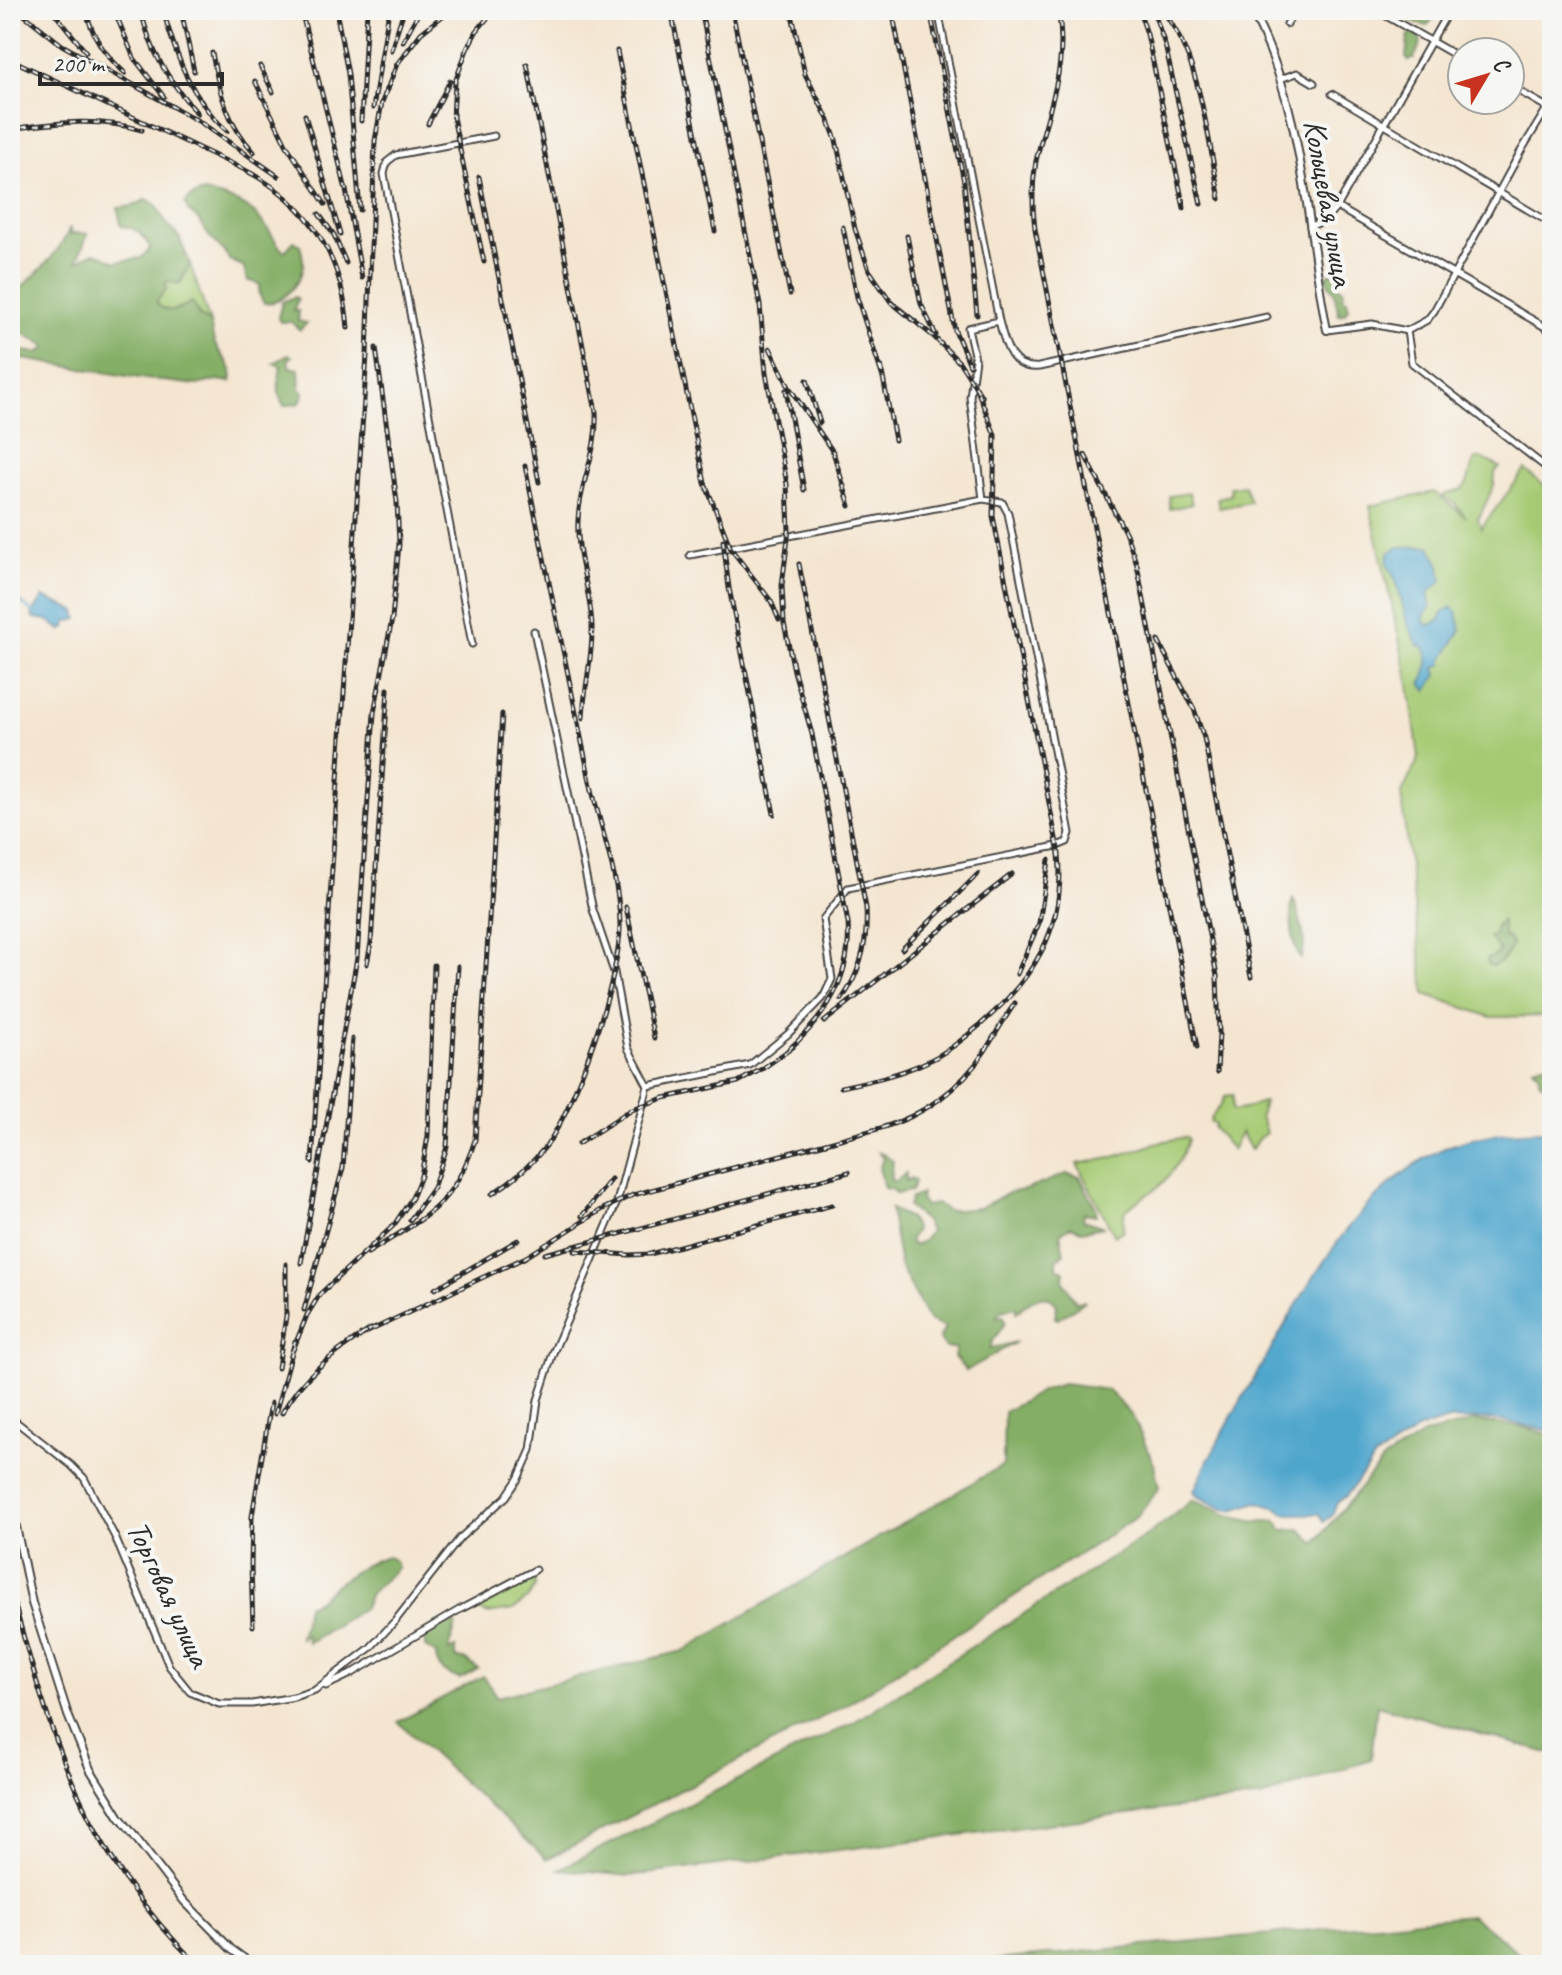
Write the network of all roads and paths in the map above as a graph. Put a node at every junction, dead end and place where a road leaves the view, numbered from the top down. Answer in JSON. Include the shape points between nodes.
{"nodes":[{"id":1,"x":938,"y":10,"type":"edge"},
{"id":2,"x":1251,"y":10,"type":"edge"},
{"id":3,"x":1295,"y":10,"type":"edge"},
{"id":4,"x":1376,"y":10,"type":"edge"},
{"id":5,"x":1449,"y":10,"type":"edge"},
{"id":6,"x":1287,"y":24,"type":"dead end"},
{"id":7,"x":1431,"y":41,"type":"junction"},
{"id":8,"x":1446,"y":50,"type":"edge"},
{"id":9,"x":1279,"y":80,"type":"junction"},
{"id":10,"x":1314,"y":83,"type":"dead end"},
{"id":11,"x":1332,"y":94,"type":"dead end"},
{"id":12,"x":1526,"y":95,"type":"edge"},
{"id":13,"x":1552,"y":100,"type":"edge"},
{"id":14,"x":1550,"y":108,"type":"edge"},
{"id":15,"x":1384,"y":125,"type":"junction"},
{"id":16,"x":494,"y":136,"type":"dead end"},
{"id":17,"x":1498,"y":193,"type":"junction"},
{"id":18,"x":1337,"y":207,"type":"junction"},
{"id":19,"x":1552,"y":224,"type":"edge"},
{"id":20,"x":1310,"y":227,"type":"junction"},
{"id":21,"x":1453,"y":275,"type":"junction"},
{"id":22,"x":1267,"y":317,"type":"dead end"},
{"id":23,"x":999,"y":321,"type":"junction"},
{"id":24,"x":1327,"y":330,"type":"joint"},
{"id":25,"x":1407,"y":331,"type":"junction"},
{"id":26,"x":1552,"y":331,"type":"edge"},
{"id":27,"x":1552,"y":472,"type":"edge"},
{"id":28,"x":983,"y":499,"type":"junction"},
{"id":29,"x":690,"y":555,"type":"dead end"},
{"id":30,"x":534,"y":631,"type":"dead end"},
{"id":31,"x":472,"y":644,"type":"dead end"},
{"id":32,"x":648,"y":1086,"type":"junction"},
{"id":33,"x":10,"y":1297,"type":"edge"},
{"id":34,"x":10,"y":1378,"type":"edge"},
{"id":35,"x":10,"y":1417,"type":"edge"},
{"id":36,"x":10,"y":1498,"type":"edge"},
{"id":37,"x":535,"y":1570,"type":"dead end"},
{"id":38,"x":315,"y":1690,"type":"junction"},
{"id":39,"x":253,"y":1965,"type":"edge"}],
"edges":[{"from":1,"to":23,"type":"street"},
{"from":2,"to":9,"type":"street","name":"Кольцевая улица"},
{"from":3,"to":6,"type":"street"},
{"from":4,"to":7,"type":"street"},
{"from":5,"to":7,"type":"street"},
{"from":7,"to":8,"type":"street"},
{"from":7,"to":15,"type":"street"},
{"from":9,"to":10,"type":"street","via":[[1297,73]]},
{"from":9,"to":20,"type":"street","name":"Кольцевая улица"},
{"from":11,"to":15,"type":"street"},
{"from":12,"to":14,"type":"street"},
{"from":13,"to":14,"type":"street"},
{"from":14,"to":17,"type":"street"},
{"from":15,"to":17,"type":"street"},
{"from":15,"to":18,"type":"street"},
{"from":16,"to":31,"type":"street","via":[[396,155],[384,174]]},
{"from":17,"to":19,"type":"street"},
{"from":17,"to":21,"type":"street"},
{"from":18,"to":20,"type":"street"},
{"from":18,"to":21,"type":"street"},
{"from":20,"to":24,"type":"street","name":"Кольцевая улица"},
{"from":21,"to":25,"type":"street","via":[[1431,316]]},
{"from":21,"to":26,"type":"street"},
{"from":22,"to":23,"type":"street","via":[[1030,368],[1011,356]]},
{"from":23,"to":28,"type":"street","via":[[968,328],[975,359],[970,397]]},
{"from":24,"to":25,"type":"street","name":"Кольцевая улица","via":[[1372,324]]},
{"from":25,"to":27,"type":"street","via":[[1412,363]]},
{"from":28,"to":29,"type":"street"},
{"from":28,"to":32,"type":"street","via":[[1002,502],[1008,513],[1069,840],[848,888],[823,919],[830,985],[805,1017],[750,1065]]},
{"from":30,"to":32,"type":"street","via":[[593,910],[614,972],[628,1048]]},
{"from":32,"to":38,"type":"street","name":"Торговая улица","via":[[617,1202],[540,1390],[524,1468],[506,1497],[460,1538],[395,1621],[357,1660]]},
{"from":33,"to":34,"type":"street","via":[[15,1334]]},
{"from":35,"to":38,"type":"street","name":"Торговая улица","via":[[84,1478],[169,1666],[190,1692],[210,1702],[241,1705]]},
{"from":36,"to":39,"type":"street","via":[[32,1603],[90,1769],[184,1901]]},
{"from":37,"to":38,"type":"street"}]}
